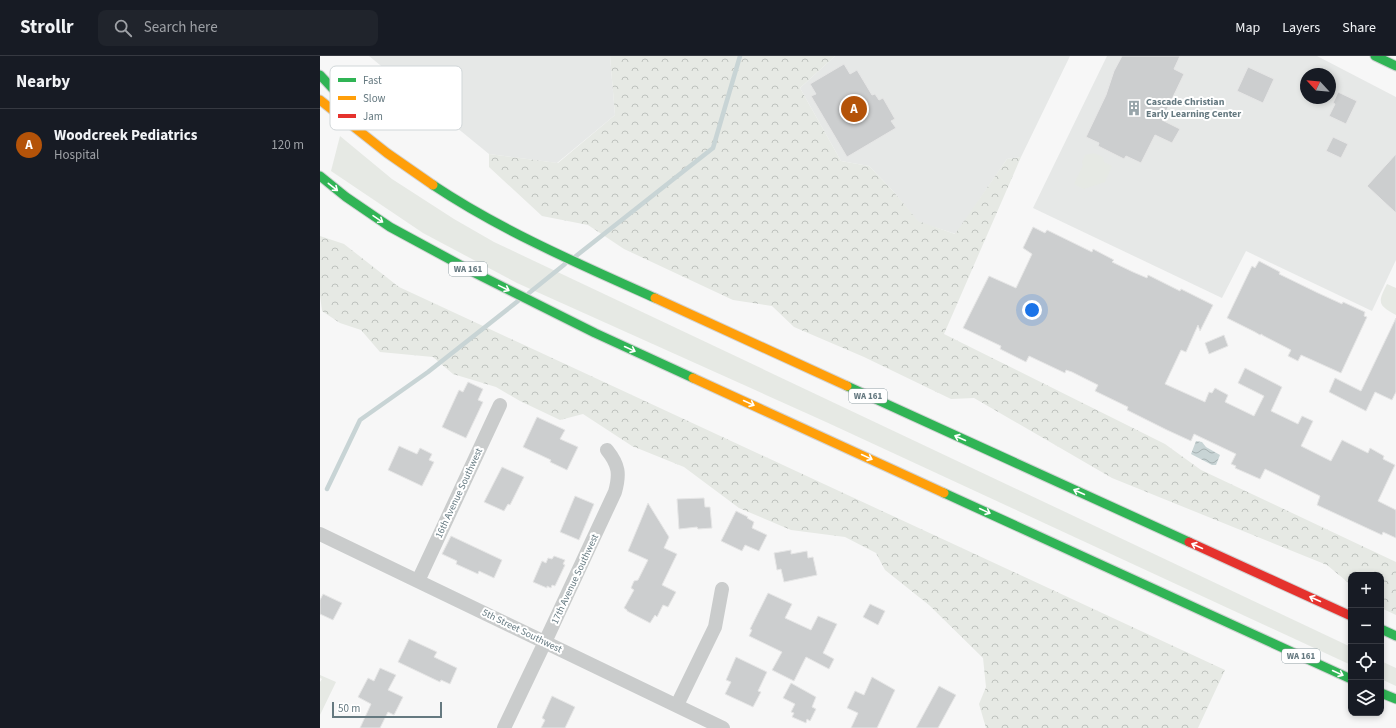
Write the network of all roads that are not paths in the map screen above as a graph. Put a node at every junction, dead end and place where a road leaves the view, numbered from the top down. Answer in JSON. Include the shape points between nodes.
{"nodes":[{"id":1,"x":1375,"y":56,"type":"edge"},
{"id":2,"x":1396,"y":66,"type":"edge"},
{"id":3,"x":320,"y":75,"type":"edge"},
{"id":4,"x":330,"y":85,"type":"edge"},
{"id":5,"x":320,"y":100,"type":"edge"},
{"id":6,"x":330,"y":108,"type":"edge"},
{"id":7,"x":358,"y":130,"type":"edge"},
{"id":8,"x":370,"y":130,"type":"edge"},
{"id":9,"x":394,"y":159,"type":"junction"},
{"id":10,"x":320,"y":176,"type":"edge"},
{"id":11,"x":527,"y":309,"type":"dead end"},
{"id":12,"x":595,"y":333,"type":"junction"},
{"id":13,"x":500,"y":405,"type":"dead end"},
{"id":14,"x":607,"y":450,"type":"dead end"},
{"id":15,"x":320,"y":534,"type":"edge"},
{"id":16,"x":418,"y":581,"type":"junction"},
{"id":17,"x":722,"y":589,"type":"dead end"},
{"id":18,"x":1348,"y":615,"type":"edge"},
{"id":19,"x":1384,"y":630,"type":"edge"},
{"id":20,"x":1396,"y":636,"type":"edge"},
{"id":21,"x":545,"y":642,"type":"junction"},
{"id":22,"x":1348,"y":678,"type":"edge"},
{"id":23,"x":1384,"y":693,"type":"edge"},
{"id":24,"x":1396,"y":699,"type":"edge"},
{"id":25,"x":677,"y":705,"type":"junction"},
{"id":26,"x":504,"y":728,"type":"edge"},
{"id":27,"x":723,"y":728,"type":"edge"}],
"edges":[{"from":1,"to":2,"type":"main road"},
{"from":3,"to":4,"type":"main road"},
{"from":5,"to":6,"type":"main road","number":"WA 161"},
{"from":7,"to":9,"type":"main road","number":"WA 161"},
{"from":8,"to":9,"type":"main road"},
{"from":18,"to":9,"type":"main road","number":"WA 161","one_way":true,"via":[[575,262],[458,201]]},
{"from":10,"to":12,"type":"main road","number":"WA 161","one_way":true,"via":[[390,227]]},
{"from":11,"to":12,"type":"main road"},
{"from":12,"to":22,"type":"main road","number":"WA 161","one_way":true},
{"from":13,"to":16,"type":"street","name":"16th Avenue Southwest"},
{"from":14,"to":21,"type":"street","name":"17th Avenue Southwest","via":[[615,460],[618,483]]},
{"from":15,"to":16,"type":"street","name":"5th Street Southwest"},
{"from":16,"to":21,"type":"street","name":"5th Street Southwest"},
{"from":17,"to":25,"type":"street","via":[[715,627]]},
{"from":19,"to":20,"type":"main road"},
{"from":21,"to":25,"type":"street","name":"5th Street Southwest"},
{"from":21,"to":26,"type":"street","name":"17th Avenue Southwest"},
{"from":23,"to":24,"type":"main road"},
{"from":25,"to":27,"type":"street","name":"5th Street Southwest"}]}
